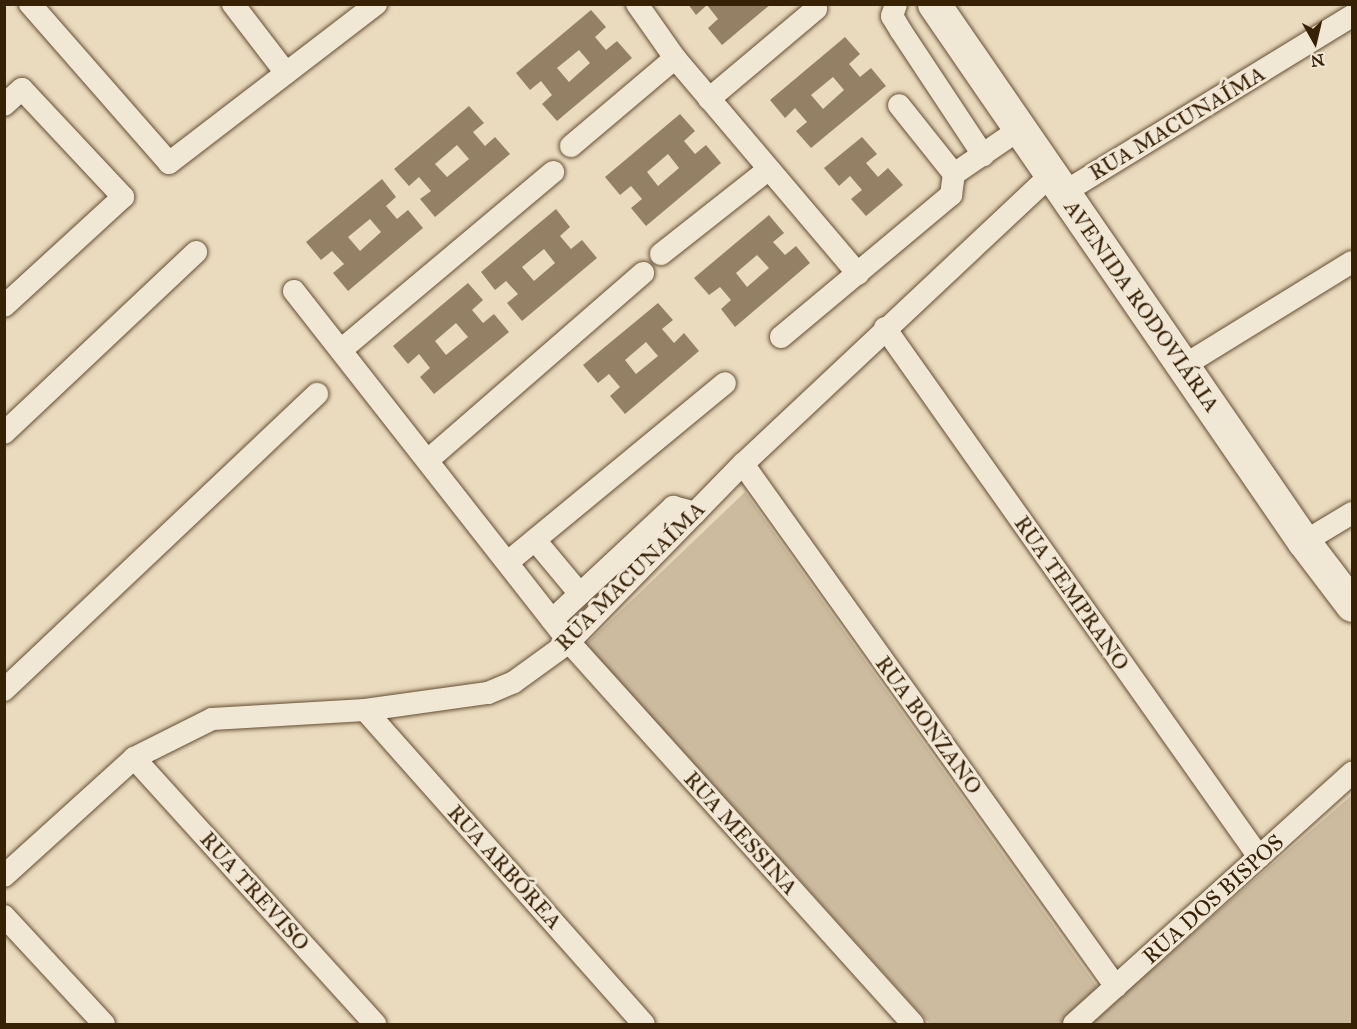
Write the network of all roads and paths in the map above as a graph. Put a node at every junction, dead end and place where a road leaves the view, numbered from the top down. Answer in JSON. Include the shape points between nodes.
{"nodes":[{"id":1,"x":30,"y":4,"type":"edge"},
{"id":2,"x":233,"y":4,"type":"edge"},
{"id":3,"x":376,"y":4,"type":"edge"},
{"id":4,"x":637,"y":4,"type":"edge"},
{"id":5,"x":896,"y":4,"type":"edge"},
{"id":6,"x":934,"y":4,"type":"edge"},
{"id":7,"x":816,"y":9,"type":"dead end"},
{"id":8,"x":1353,"y":16,"type":"edge"},
{"id":9,"x":675,"y":58,"type":"junction"},
{"id":10,"x":286,"y":74,"type":"junction"},
{"id":11,"x":710,"y":99,"type":"junction"},
{"id":12,"x":4,"y":105,"type":"edge"},
{"id":13,"x":899,"y":105,"type":"dead end"},
{"id":14,"x":962,"y":124,"type":"junction"},
{"id":15,"x":1020,"y":129,"type":"junction"},
{"id":16,"x":930,"y":144,"type":"junction"},
{"id":17,"x":571,"y":146,"type":"dead end"},
{"id":18,"x":983,"y":155,"type":"junction"},
{"id":19,"x":769,"y":169,"type":"junction"},
{"id":20,"x":553,"y":172,"type":"dead end"},
{"id":21,"x":954,"y":174,"type":"junction"},
{"id":22,"x":1057,"y":184,"type":"junction"},
{"id":23,"x":196,"y":252,"type":"dead end"},
{"id":24,"x":661,"y":254,"type":"dead end"},
{"id":25,"x":1353,"y":262,"type":"edge"},
{"id":26,"x":643,"y":273,"type":"dead end"},
{"id":27,"x":858,"y":274,"type":"junction"},
{"id":28,"x":294,"y":291,"type":"dead end"},
{"id":29,"x":4,"y":306,"type":"edge"},
{"id":30,"x":885,"y":328,"type":"junction"},
{"id":31,"x":781,"y":337,"type":"dead end"},
{"id":32,"x":341,"y":350,"type":"junction"},
{"id":33,"x":1183,"y":366,"type":"junction"},
{"id":34,"x":725,"y":383,"type":"dead end"},
{"id":35,"x":317,"y":394,"type":"dead end"},
{"id":36,"x":4,"y":433,"type":"edge"},
{"id":37,"x":428,"y":460,"type":"junction"},
{"id":38,"x":742,"y":464,"type":"junction"},
{"id":39,"x":695,"y":513,"type":"junction"},
{"id":40,"x":1353,"y":513,"type":"edge"},
{"id":41,"x":535,"y":540,"type":"junction"},
{"id":42,"x":1304,"y":542,"type":"junction"},
{"id":43,"x":508,"y":562,"type":"junction"},
{"id":44,"x":580,"y":594,"type":"junction"},
{"id":45,"x":1353,"y":605,"type":"edge"},
{"id":46,"x":552,"y":620,"type":"junction"},
{"id":47,"x":569,"y":642,"type":"junction"},
{"id":48,"x":4,"y":690,"type":"edge"},
{"id":49,"x":365,"y":710,"type":"junction"},
{"id":50,"x":134,"y":758,"type":"junction"},
{"id":51,"x":1353,"y":772,"type":"edge"},
{"id":52,"x":1259,"y":857,"type":"junction"},
{"id":53,"x":4,"y":876,"type":"edge"},
{"id":54,"x":4,"y":916,"type":"edge"},
{"id":55,"x":1116,"y":987,"type":"junction"},
{"id":56,"x":104,"y":1024,"type":"edge"},
{"id":57,"x":375,"y":1024,"type":"edge"},
{"id":58,"x":644,"y":1024,"type":"edge"},
{"id":59,"x":913,"y":1024,"type":"edge"},
{"id":60,"x":1074,"y":1024,"type":"edge"}],
"edges":[{"from":1,"to":10,"type":"street","via":[[169,163]]},
{"from":2,"to":10,"type":"street"},
{"from":3,"to":10,"type":"street"},
{"from":4,"to":9,"type":"street"},
{"from":5,"to":14,"type":"street","via":[[892,16]]},
{"from":6,"to":15,"type":"street","name":"AVENIDA RODOVIÁRIA"},
{"from":7,"to":11,"type":"street"},
{"from":8,"to":22,"type":"street","name":"RUA MACUNAÍMA"},
{"from":9,"to":11,"type":"street"},
{"from":9,"to":17,"type":"street"},
{"from":11,"to":19,"type":"street"},
{"from":12,"to":29,"type":"street","via":[[22,88],[123,197]]},
{"from":13,"to":16,"type":"street"},
{"from":14,"to":16,"type":"street"},
{"from":14,"to":18,"type":"street"},
{"from":15,"to":18,"type":"street"},
{"from":15,"to":22,"type":"street","name":"AVENIDA RODOVIÁRIA"},
{"from":16,"to":21,"type":"street"},
{"from":18,"to":21,"type":"street"},
{"from":19,"to":24,"type":"street"},
{"from":19,"to":27,"type":"street"},
{"from":20,"to":32,"type":"street"},
{"from":21,"to":27,"type":"street","via":[[951,195]]},
{"from":22,"to":30,"type":"street","name":"RUA MACUNAÍMA"},
{"from":22,"to":33,"type":"street","name":"AVENIDA RODOVIÁRIA"},
{"from":23,"to":36,"type":"street"},
{"from":25,"to":33,"type":"street"},
{"from":26,"to":37,"type":"street"},
{"from":27,"to":31,"type":"street"},
{"from":28,"to":32,"type":"street","name":"RUA MESSINA"},
{"from":30,"to":38,"type":"street","name":"RUA MACUNAÍMA"},
{"from":30,"to":52,"type":"street","name":"RUA TEMPRANO"},
{"from":32,"to":37,"type":"street","name":"RUA MESSINA"},
{"from":33,"to":42,"type":"street","name":"AVENIDA RODOVIÁRIA"},
{"from":34,"to":41,"type":"street"},
{"from":35,"to":48,"type":"street"},
{"from":37,"to":43,"type":"street","name":"RUA MESSINA"},
{"from":38,"to":39,"type":"street","name":"RUA MACUNAÍMA"},
{"from":38,"to":55,"type":"street","name":"RUA BONZANO"},
{"from":39,"to":44,"type":"street","via":[[673,507]]},
{"from":39,"to":47,"type":"street","name":"RUA MACUNAÍMA"},
{"from":40,"to":42,"type":"street"},
{"from":41,"to":43,"type":"street"},
{"from":41,"to":44,"type":"street"},
{"from":42,"to":45,"type":"street","name":"AVENIDA RODOVIÁRIA"},
{"from":43,"to":46,"type":"street","name":"RUA MESSINA"},
{"from":44,"to":46,"type":"street"},
{"from":46,"to":47,"type":"street","name":"RUA MESSINA"},
{"from":47,"to":49,"type":"street","name":"RUA MACUNAÍMA","via":[[514,682],[488,693]]},
{"from":47,"to":59,"type":"street","name":"RUA MESSINA"},
{"from":49,"to":50,"type":"street","name":"RUA MACUNAÍMA","via":[[212,719]]},
{"from":49,"to":58,"type":"street","name":"RUA ARBÓREA"},
{"from":50,"to":53,"type":"street","name":"RUA MACUNAÍMA"},
{"from":50,"to":57,"type":"street","name":"RUA TREVISO"},
{"from":51,"to":52,"type":"street","name":"RUA DOS BISPOS"},
{"from":52,"to":55,"type":"street","name":"RUA DOS BISPOS"},
{"from":54,"to":56,"type":"street"},
{"from":55,"to":60,"type":"street","name":"RUA DOS BISPOS"}]}
